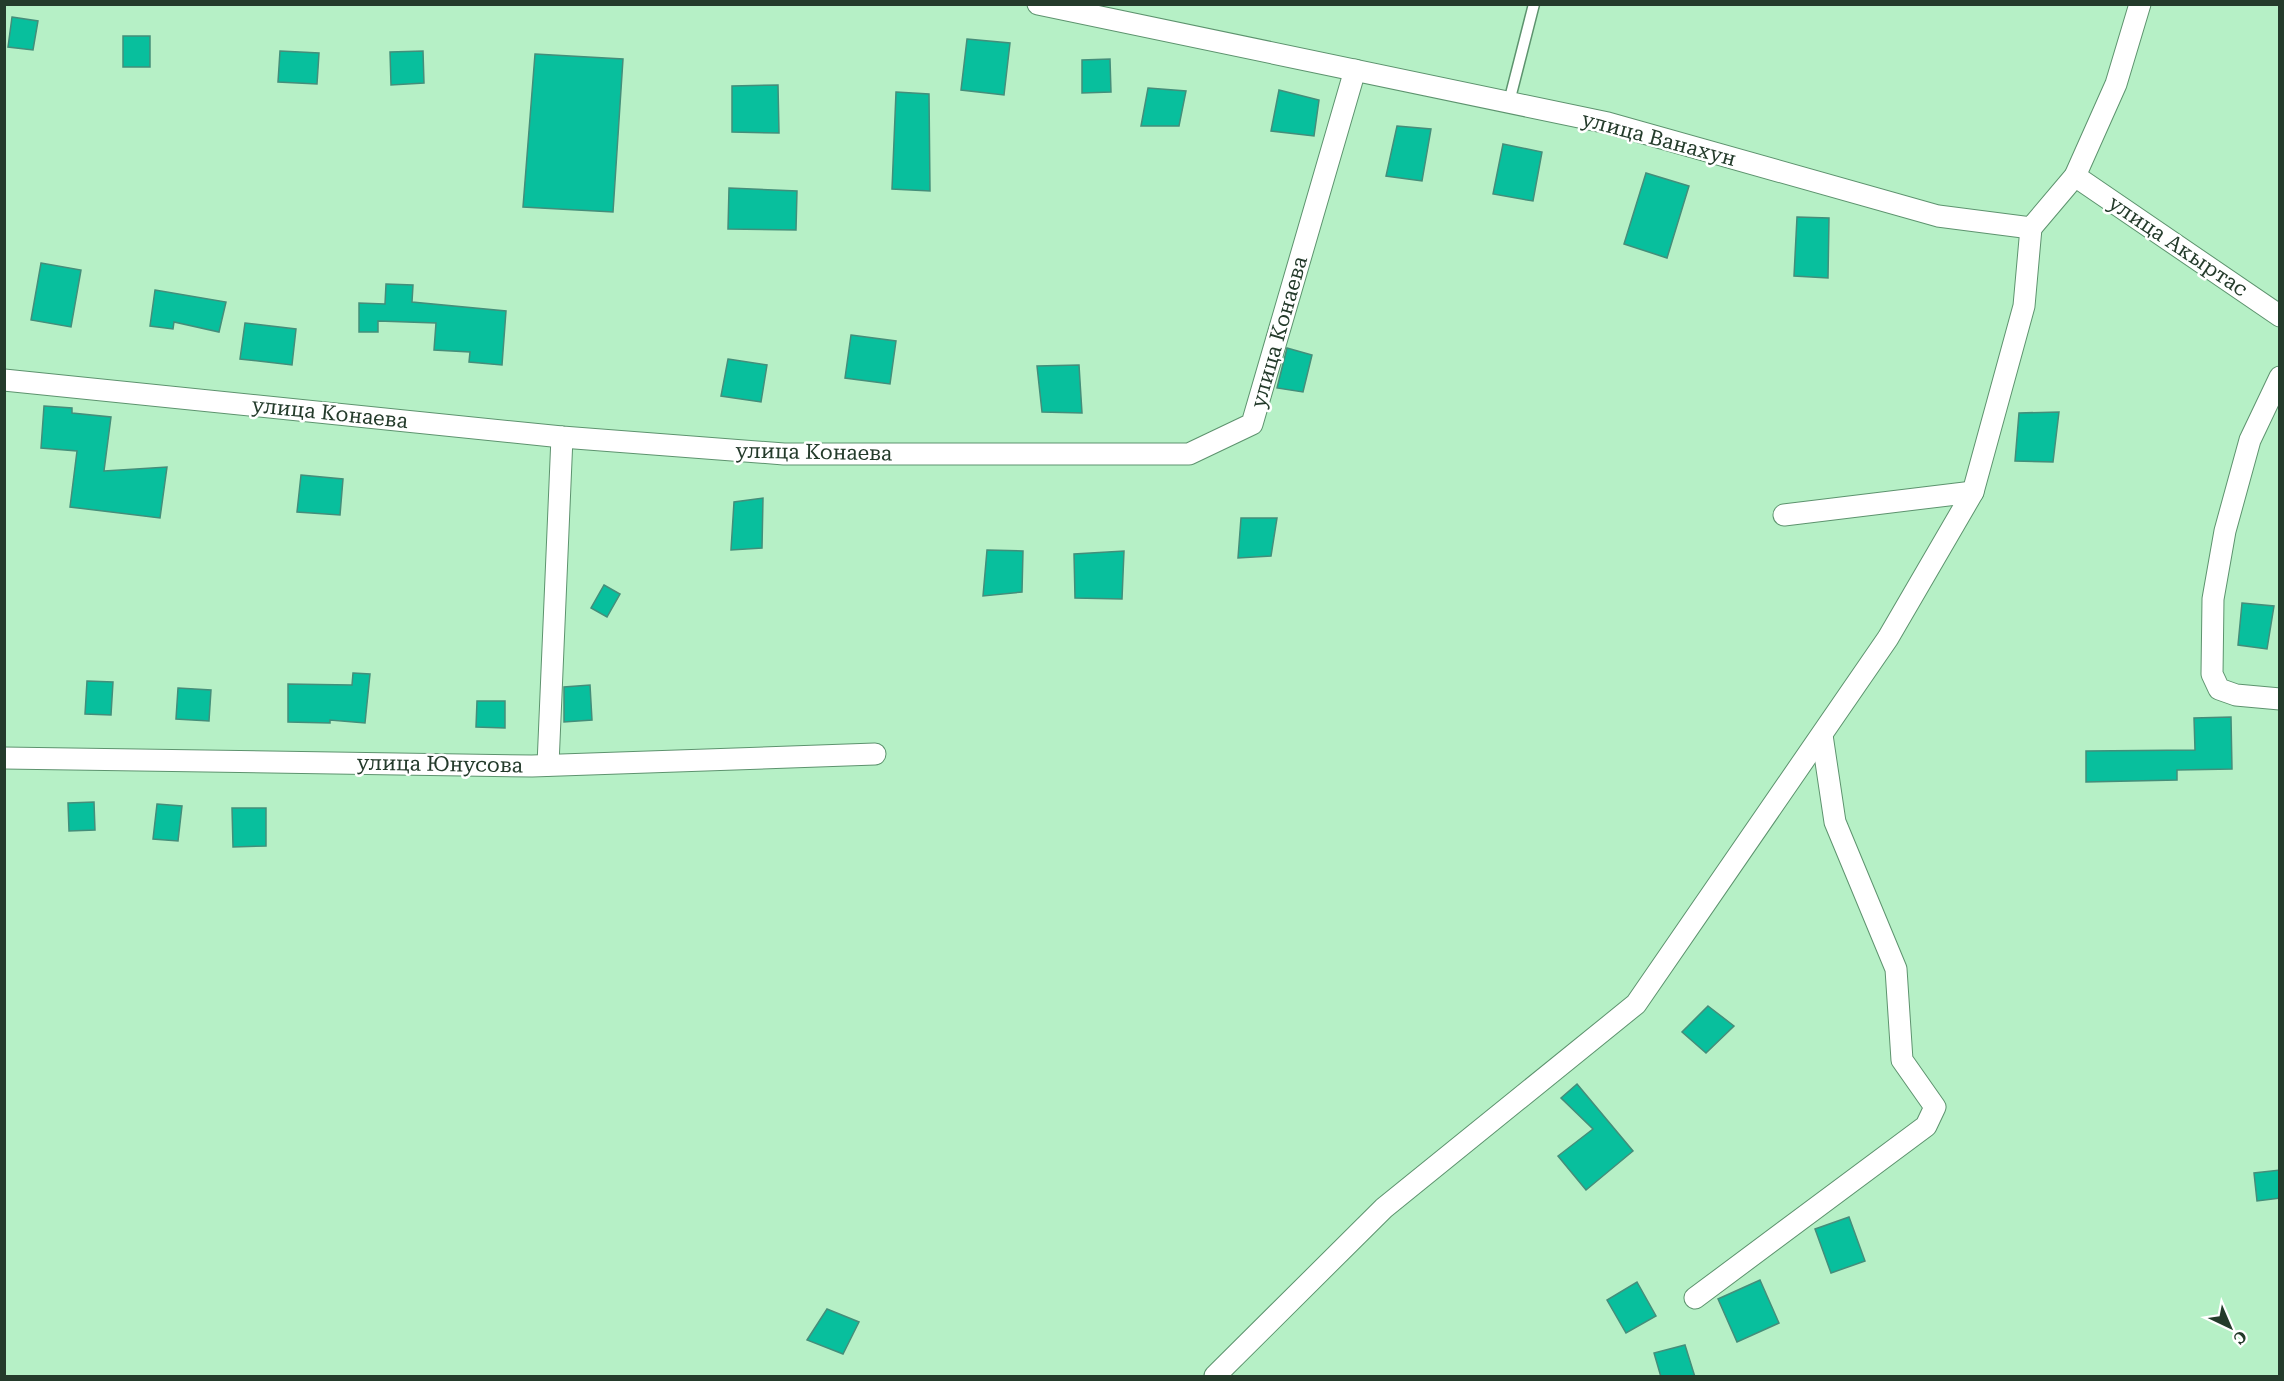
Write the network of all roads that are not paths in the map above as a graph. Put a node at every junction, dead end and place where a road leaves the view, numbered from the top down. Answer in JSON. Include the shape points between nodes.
{"nodes":[{"id":1,"x":1038,"y":4,"type":"edge"},
{"id":2,"x":1533,"y":4,"type":"edge"},
{"id":3,"x":2140,"y":4,"type":"edge"},
{"id":4,"x":1355,"y":70,"type":"junction"},
{"id":5,"x":1509,"y":102,"type":"junction"},
{"id":6,"x":2075,"y":176,"type":"junction"},
{"id":7,"x":2031,"y":228,"type":"junction"},
{"id":8,"x":2280,"y":316,"type":"edge"},
{"id":9,"x":2280,"y":377,"type":"edge"},
{"id":10,"x":4,"y":380,"type":"edge"},
{"id":11,"x":562,"y":436,"type":"junction"},
{"id":12,"x":1973,"y":492,"type":"junction"},
{"id":13,"x":1784,"y":514,"type":"dead end"},
{"id":14,"x":2280,"y":699,"type":"edge"},
{"id":15,"x":1822,"y":735,"type":"junction"},
{"id":16,"x":875,"y":754,"type":"dead end"},
{"id":17,"x":4,"y":758,"type":"edge"},
{"id":18,"x":548,"y":765,"type":"junction"},
{"id":19,"x":1695,"y":1298,"type":"dead end"},
{"id":20,"x":1215,"y":1377,"type":"edge"}],
"edges":[{"from":1,"to":4,"type":"street","name":"улица Ванахун"},
{"from":2,"to":5,"type":"lane"},
{"from":3,"to":6,"type":"street","via":[[2116,84]]},
{"from":4,"to":5,"type":"street","name":"улица Ванахун"},
{"from":4,"to":11,"type":"street","name":"улица Конаева","via":[[1252,424],[1189,454],[784,454]]},
{"from":5,"to":7,"type":"street","name":"улица Ванахун","via":[[1608,123],[1938,216]]},
{"from":6,"to":7,"type":"street"},
{"from":6,"to":8,"type":"street","name":"улица Акыртас"},
{"from":7,"to":12,"type":"street","via":[[2024,306]]},
{"from":9,"to":14,"type":"street","via":[[2250,440],[2225,531],[2213,599],[2212,674],[2219,689],[2236,695]]},
{"from":10,"to":11,"type":"street","name":"улица Конаева"},
{"from":11,"to":18,"type":"street"},
{"from":12,"to":13,"type":"street"},
{"from":12,"to":15,"type":"street","via":[[1888,638]]},
{"from":15,"to":19,"type":"street","via":[[1835,822],[1896,969],[1902,1060],[1935,1107],[1926,1126]]},
{"from":15,"to":20,"type":"street","via":[[1636,1004],[1384,1208]]},
{"from":16,"to":18,"type":"street","name":"улица Юнусова"},
{"from":17,"to":18,"type":"street","name":"улица Юнусова"}]}
